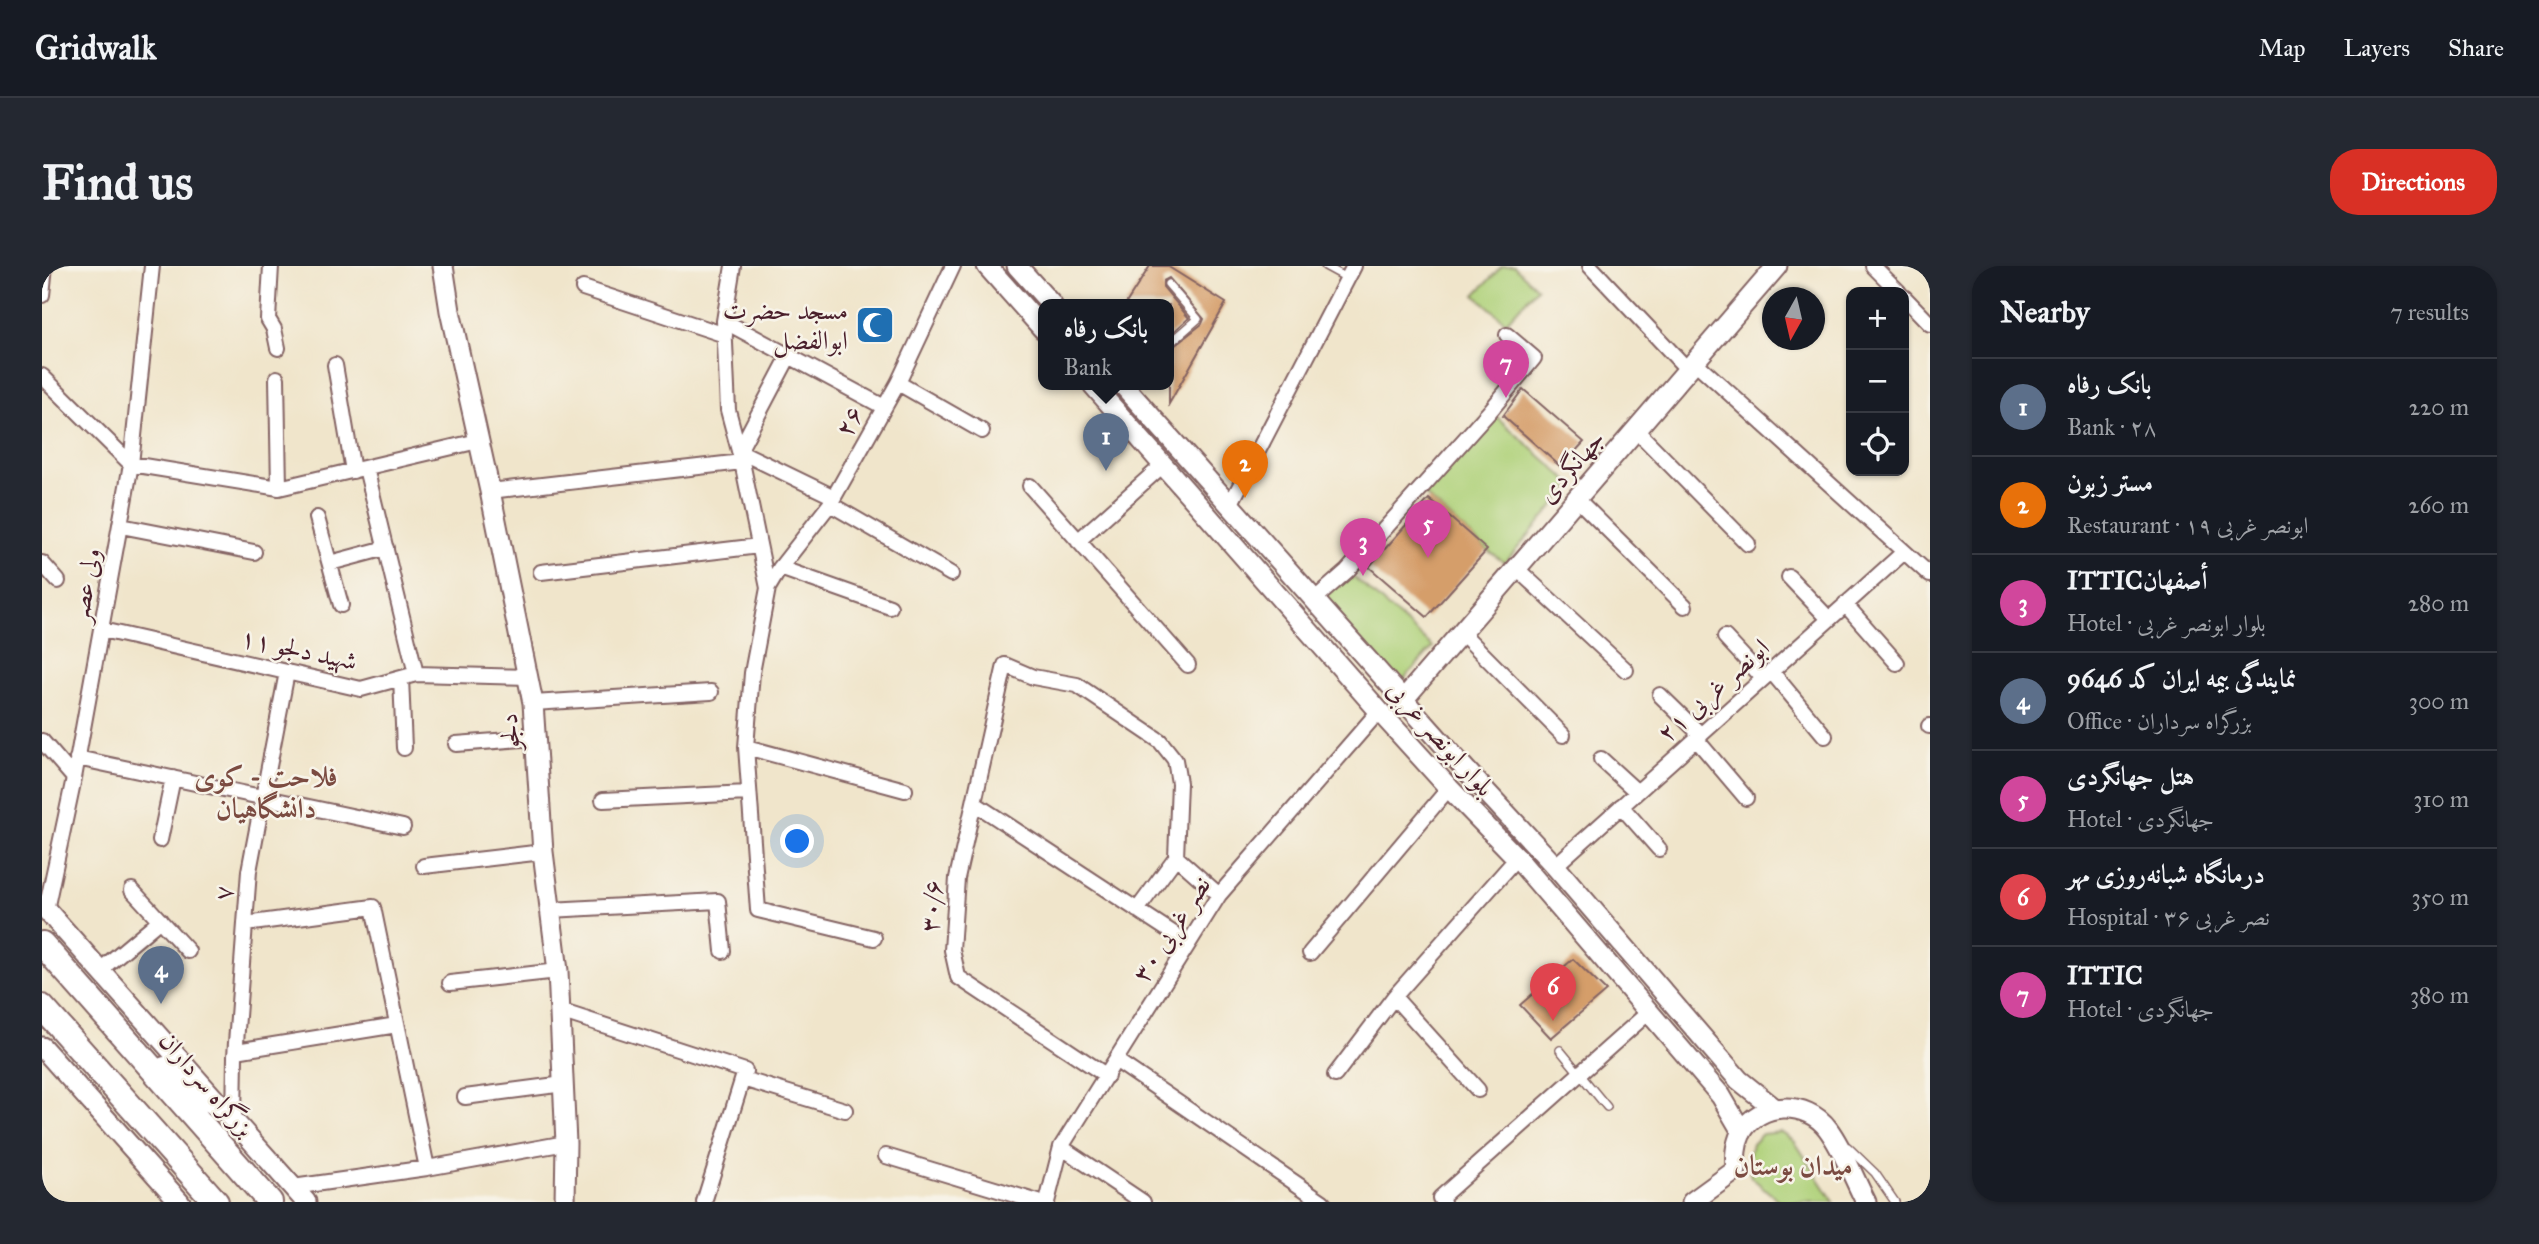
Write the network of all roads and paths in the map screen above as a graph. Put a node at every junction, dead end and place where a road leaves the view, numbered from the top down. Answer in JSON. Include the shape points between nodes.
{"nodes":[{"id":1,"x":45,"y":266,"type":"edge"},
{"id":2,"x":152,"y":266,"type":"edge"},
{"id":3,"x":271,"y":266,"type":"edge"},
{"id":4,"x":443,"y":266,"type":"edge"},
{"id":5,"x":733,"y":266,"type":"edge"},
{"id":6,"x":953,"y":266,"type":"edge"},
{"id":7,"x":987,"y":266,"type":"edge"},
{"id":8,"x":1017,"y":266,"type":"edge"},
{"id":9,"x":1325,"y":266,"type":"edge"},
{"id":10,"x":1590,"y":266,"type":"edge"},
{"id":11,"x":1777,"y":266,"type":"edge"},
{"id":12,"x":1872,"y":266,"type":"edge"},
{"id":13,"x":1350,"y":272,"type":"edge"},
{"id":14,"x":1168,"y":284,"type":"dead end"},
{"id":15,"x":1894,"y":287,"type":"edge"},
{"id":16,"x":583,"y":288,"type":"dead end"},
{"id":17,"x":42,"y":295,"type":"edge"},
{"id":18,"x":1047,"y":299,"type":"edge"},
{"id":19,"x":1909,"y":302,"type":"edge"},
{"id":20,"x":1038,"y":323,"type":"edge"},
{"id":21,"x":1930,"y":324,"type":"edge"},
{"id":22,"x":725,"y":328,"type":"junction"},
{"id":23,"x":1507,"y":335,"type":"dead end"},
{"id":24,"x":1174,"y":340,"type":"edge"},
{"id":25,"x":278,"y":348,"type":"dead end"},
{"id":26,"x":789,"y":356,"type":"junction"},
{"id":27,"x":335,"y":365,"type":"dead end"},
{"id":28,"x":1691,"y":366,"type":"junction"},
{"id":29,"x":42,"y":376,"type":"edge"},
{"id":30,"x":277,"y":378,"type":"dead end"},
{"id":31,"x":898,"y":383,"type":"junction"},
{"id":32,"x":1097,"y":390,"type":"edge"},
{"id":33,"x":1132,"y":390,"type":"edge"},
{"id":34,"x":884,"y":407,"type":"junction"},
{"id":35,"x":1636,"y":430,"type":"junction"},
{"id":36,"x":982,"y":431,"type":"dead end"},
{"id":37,"x":478,"y":441,"type":"junction"},
{"id":38,"x":741,"y":456,"type":"junction"},
{"id":39,"x":131,"y":464,"type":"junction"},
{"id":40,"x":1164,"y":464,"type":"junction"},
{"id":41,"x":360,"y":470,"type":"junction"},
{"id":42,"x":1030,"y":486,"type":"dead end"},
{"id":43,"x":279,"y":488,"type":"junction"},
{"id":44,"x":490,"y":491,"type":"junction"},
{"id":45,"x":1577,"y":499,"type":"junction"},
{"id":46,"x":832,"y":500,"type":"junction"},
{"id":47,"x":1230,"y":505,"type":"junction"},
{"id":48,"x":317,"y":519,"type":"dead end"},
{"id":49,"x":121,"y":526,"type":"junction"},
{"id":50,"x":1078,"y":541,"type":"junction"},
{"id":51,"x":1748,"y":544,"type":"dead end"},
{"id":52,"x":759,"y":547,"type":"junction"},
{"id":53,"x":386,"y":548,"type":"junction"},
{"id":54,"x":254,"y":552,"type":"dead end"},
{"id":55,"x":1904,"y":552,"type":"junction"},
{"id":56,"x":42,"y":563,"type":"edge"},
{"id":57,"x":330,"y":563,"type":"junction"},
{"id":58,"x":780,"y":568,"type":"junction"},
{"id":59,"x":1517,"y":569,"type":"junction"},
{"id":60,"x":541,"y":572,"type":"dead end"},
{"id":61,"x":951,"y":574,"type":"dead end"},
{"id":62,"x":1930,"y":575,"type":"edge"},
{"id":63,"x":1789,"y":577,"type":"dead end"},
{"id":64,"x":58,"y":580,"type":"dead end"},
{"id":65,"x":768,"y":589,"type":"junction"},
{"id":66,"x":1315,"y":599,"type":"junction"},
{"id":67,"x":1845,"y":604,"type":"junction"},
{"id":68,"x":341,"y":605,"type":"dead end"},
{"id":69,"x":890,"y":607,"type":"dead end"},
{"id":70,"x":1685,"y":607,"type":"dead end"},
{"id":71,"x":1829,"y":619,"type":"junction"},
{"id":72,"x":102,"y":630,"type":"junction"},
{"id":73,"x":1462,"y":633,"type":"junction"},
{"id":74,"x":1725,"y":638,"type":"dead end"},
{"id":75,"x":1897,"y":663,"type":"dead end"},
{"id":76,"x":1188,"y":666,"type":"dead end"},
{"id":77,"x":1626,"y":670,"type":"dead end"},
{"id":78,"x":287,"y":672,"type":"junction"},
{"id":79,"x":416,"y":674,"type":"junction"},
{"id":80,"x":1767,"y":675,"type":"junction"},
{"id":81,"x":529,"y":677,"type":"junction"},
{"id":82,"x":401,"y":678,"type":"junction"},
{"id":83,"x":711,"y":692,"type":"dead end"},
{"id":84,"x":1660,"y":695,"type":"dead end"},
{"id":85,"x":1404,"y":700,"type":"junction"},
{"id":86,"x":533,"y":704,"type":"junction"},
{"id":87,"x":1379,"y":711,"type":"junction"},
{"id":88,"x":1563,"y":735,"type":"dead end"},
{"id":89,"x":1825,"y":736,"type":"dead end"},
{"id":90,"x":1698,"y":737,"type":"junction"},
{"id":91,"x":536,"y":738,"type":"junction"},
{"id":92,"x":42,"y":741,"type":"edge"},
{"id":93,"x":456,"y":744,"type":"dead end"},
{"id":94,"x":746,"y":747,"type":"junction"},
{"id":95,"x":404,"y":748,"type":"dead end"},
{"id":96,"x":77,"y":758,"type":"junction"},
{"id":97,"x":1601,"y":759,"type":"dead end"},
{"id":98,"x":74,"y":778,"type":"junction"},
{"id":99,"x":173,"y":778,"type":"junction"},
{"id":100,"x":1449,"y":788,"type":"junction"},
{"id":101,"x":905,"y":790,"type":"dead end"},
{"id":102,"x":1637,"y":792,"type":"junction"},
{"id":103,"x":748,"y":793,"type":"junction"},
{"id":104,"x":264,"y":796,"type":"junction"},
{"id":105,"x":1746,"y":799,"type":"dead end"},
{"id":106,"x":603,"y":800,"type":"dead end"},
{"id":107,"x":974,"y":803,"type":"junction"},
{"id":108,"x":1621,"y":806,"type":"junction"},
{"id":109,"x":403,"y":827,"type":"dead end"},
{"id":110,"x":160,"y":840,"type":"dead end"},
{"id":111,"x":1659,"y":849,"type":"dead end"},
{"id":112,"x":543,"y":852,"type":"junction"},
{"id":113,"x":1176,"y":857,"type":"junction"},
{"id":114,"x":1517,"y":858,"type":"junction"},
{"id":115,"x":424,"y":866,"type":"dead end"},
{"id":116,"x":1555,"y":866,"type":"junction"},
{"id":117,"x":132,"y":890,"type":"dead end"},
{"id":118,"x":1219,"y":895,"type":"junction"},
{"id":119,"x":44,"y":907,"type":"edge"},
{"id":120,"x":1137,"y":910,"type":"junction"},
{"id":121,"x":550,"y":911,"type":"junction"},
{"id":122,"x":160,"y":920,"type":"junction"},
{"id":123,"x":246,"y":924,"type":"junction"},
{"id":124,"x":874,"y":938,"type":"dead end"},
{"id":125,"x":1188,"y":943,"type":"junction"},
{"id":126,"x":42,"y":944,"type":"edge"},
{"id":127,"x":188,"y":951,"type":"dead end"},
{"id":128,"x":723,"y":951,"type":"dead end"},
{"id":129,"x":1310,"y":953,"type":"dead end"},
{"id":130,"x":99,"y":971,"type":"junction"},
{"id":131,"x":558,"y":971,"type":"junction"},
{"id":132,"x":450,"y":983,"type":"dead end"},
{"id":133,"x":1394,"y":997,"type":"junction"},
{"id":134,"x":42,"y":1007,"type":"edge"},
{"id":135,"x":560,"y":1011,"type":"junction"},
{"id":136,"x":1649,"y":1012,"type":"junction"},
{"id":137,"x":397,"y":1025,"type":"junction"},
{"id":138,"x":42,"y":1047,"type":"edge"},
{"id":139,"x":1560,"y":1050,"type":"dead end"},
{"id":140,"x":138,"y":1051,"type":"junction"},
{"id":141,"x":236,"y":1051,"type":"junction"},
{"id":142,"x":1117,"y":1061,"type":"junction"},
{"id":143,"x":1580,"y":1074,"type":"junction"},
{"id":144,"x":744,"y":1075,"type":"junction"},
{"id":145,"x":1335,"y":1075,"type":"dead end"},
{"id":146,"x":1107,"y":1076,"type":"junction"},
{"id":147,"x":564,"y":1084,"type":"junction"},
{"id":148,"x":1478,"y":1090,"type":"dead end"},
{"id":149,"x":466,"y":1097,"type":"dead end"},
{"id":150,"x":1607,"y":1107,"type":"dead end"},
{"id":151,"x":1774,"y":1108,"type":"junction"},
{"id":152,"x":845,"y":1110,"type":"dead end"},
{"id":153,"x":227,"y":1114,"type":"junction"},
{"id":154,"x":1828,"y":1128,"type":"junction"},
{"id":155,"x":1742,"y":1132,"type":"junction"},
{"id":156,"x":566,"y":1143,"type":"junction"},
{"id":157,"x":1061,"y":1147,"type":"junction"},
{"id":158,"x":886,"y":1156,"type":"dead end"},
{"id":159,"x":427,"y":1168,"type":"junction"},
{"id":160,"x":293,"y":1187,"type":"junction"},
{"id":161,"x":1442,"y":1200,"type":"edge"},
{"id":162,"x":180,"y":1202,"type":"edge"},
{"id":163,"x":216,"y":1202,"type":"edge"},
{"id":164,"x":270,"y":1202,"type":"edge"},
{"id":165,"x":306,"y":1202,"type":"edge"},
{"id":166,"x":565,"y":1202,"type":"edge"},
{"id":167,"x":704,"y":1202,"type":"edge"},
{"id":168,"x":1038,"y":1202,"type":"edge"},
{"id":169,"x":1047,"y":1202,"type":"edge"},
{"id":170,"x":1143,"y":1202,"type":"edge"},
{"id":171,"x":1323,"y":1202,"type":"edge"},
{"id":172,"x":1692,"y":1202,"type":"edge"},
{"id":173,"x":1866,"y":1202,"type":"edge"},
{"id":174,"x":1895,"y":1202,"type":"edge"}],
"edges":[{"from":1,"to":17,"type":"street"},
{"from":2,"to":39,"type":"street","name":"ولی عصر"},
{"from":3,"to":25,"type":"street","via":[[268,319]]},
{"from":4,"to":37,"type":"main road","name":"دلجو"},
{"from":5,"to":22,"type":"street"},
{"from":6,"to":31,"type":"street","name":"۲۶"},
{"from":7,"to":20,"type":"main road"},
{"from":8,"to":18,"type":"main road"},
{"from":9,"to":13,"type":"lane"},
{"from":10,"to":28,"type":"street"},
{"from":11,"to":28,"type":"main road","name":"جهانگردی"},
{"from":12,"to":15,"type":"street"},
{"from":13,"to":47,"type":"street"},
{"from":14,"to":24,"type":"lane","via":[[1198,319]]},
{"from":16,"to":22,"type":"street"},
{"from":19,"to":21,"type":"street"},
{"from":22,"to":26,"type":"street"},
{"from":22,"to":38,"type":"street","via":[[728,410]]},
{"from":23,"to":66,"type":"street","via":[[1534,358],[1347,570]]},
{"from":26,"to":34,"type":"street"},
{"from":26,"to":38,"type":"street"},
{"from":27,"to":41,"type":"street"},
{"from":28,"to":35,"type":"main road","name":"جهانگردی"},
{"from":28,"to":55,"type":"street"},
{"from":29,"to":39,"type":"street"},
{"from":30,"to":43,"type":"street"},
{"from":31,"to":34,"type":"street","name":"۲۶"},
{"from":31,"to":36,"type":"street"},
{"from":32,"to":40,"type":"main road","name":"بلوار ابونصر غربی"},
{"from":33,"to":47,"type":"main road","name":"بلوار ابونصر غربی"},
{"from":34,"to":46,"type":"street","name":"۲۶"},
{"from":35,"to":45,"type":"main road","name":"جهانگردی"},
{"from":35,"to":51,"type":"street"},
{"from":37,"to":41,"type":"street"},
{"from":37,"to":44,"type":"main road","name":"دلجو"},
{"from":38,"to":44,"type":"street"},
{"from":38,"to":46,"type":"street"},
{"from":38,"to":52,"type":"street"},
{"from":39,"to":43,"type":"street"},
{"from":39,"to":49,"type":"street","name":"ولی عصر"},
{"from":40,"to":50,"type":"street"},
{"from":40,"to":87,"type":"main road","name":"بلوار ابونصر غربی"},
{"from":41,"to":43,"type":"street"},
{"from":41,"to":53,"type":"street"},
{"from":42,"to":50,"type":"street"},
{"from":44,"to":81,"type":"main road","name":"دلجو"},
{"from":45,"to":59,"type":"main road","name":"جهانگردی"},
{"from":45,"to":70,"type":"street"},
{"from":46,"to":58,"type":"street","name":"۲۶"},
{"from":46,"to":61,"type":"street"},
{"from":47,"to":66,"type":"main road","name":"بلوار ابونصر غربی"},
{"from":48,"to":57,"type":"street"},
{"from":49,"to":54,"type":"street"},
{"from":49,"to":72,"type":"street","name":"ولی عصر"},
{"from":50,"to":76,"type":"street"},
{"from":52,"to":60,"type":"street"},
{"from":52,"to":65,"type":"street"},
{"from":53,"to":57,"type":"street"},
{"from":53,"to":79,"type":"street"},
{"from":55,"to":62,"type":"street"},
{"from":55,"to":67,"type":"street","name":"ابونصر غربی ۲۱"},
{"from":56,"to":64,"type":"street"},
{"from":57,"to":68,"type":"street"},
{"from":58,"to":65,"type":"street","name":"۲۶"},
{"from":58,"to":69,"type":"street"},
{"from":59,"to":73,"type":"main road","name":"جهانگردی"},
{"from":59,"to":77,"type":"street"},
{"from":63,"to":71,"type":"street"},
{"from":65,"to":94,"type":"street","via":[[752,673]]},
{"from":66,"to":85,"type":"main road","name":"بلوار ابونصر غربی"},
{"from":67,"to":71,"type":"street","name":"ابونصر غربی ۲۱"},
{"from":67,"to":75,"type":"street"},
{"from":71,"to":80,"type":"street","name":"ابونصر غربی ۲۱"},
{"from":72,"to":78,"type":"street","name":"شهید دلجو ۱۱"},
{"from":72,"to":96,"type":"street","name":"ولی عصر"},
{"from":73,"to":85,"type":"main road","name":"جهانگردی"},
{"from":73,"to":88,"type":"street"},
{"from":74,"to":80,"type":"street"},
{"from":78,"to":82,"type":"street","name":"شهید دلجو ۱۱","via":[[361,689]]},
{"from":78,"to":104,"type":"street","name":"۷"},
{"from":79,"to":81,"type":"street","name":"شهید دلجو ۱۱"},
{"from":79,"to":82,"type":"street","name":"شهید دلجو ۱۱"},
{"from":80,"to":89,"type":"street"},
{"from":80,"to":90,"type":"street","name":"ابونصر غربی ۲۱"},
{"from":81,"to":86,"type":"main road","name":"دلجو"},
{"from":82,"to":95,"type":"street"},
{"from":83,"to":86,"type":"street"},
{"from":84,"to":90,"type":"street"},
{"from":85,"to":116,"type":"main road","name":"بلوار ابونصر غربی"},
{"from":86,"to":91,"type":"main road","name":"دلجو"},
{"from":87,"to":100,"type":"main road","name":"بلوار ابونصر غربی"},
{"from":87,"to":118,"type":"street","name":"نصر غربی ۳۰"},
{"from":90,"to":102,"type":"street","name":"ابونصر غربی ۲۱"},
{"from":90,"to":105,"type":"street"},
{"from":91,"to":93,"type":"street"},
{"from":91,"to":112,"type":"main road","name":"دلجو"},
{"from":92,"to":98,"type":"street"},
{"from":94,"to":101,"type":"street"},
{"from":94,"to":103,"type":"street"},
{"from":96,"to":98,"type":"street","name":"ولی عصر"},
{"from":96,"to":99,"type":"street"},
{"from":97,"to":102,"type":"street"},
{"from":98,"to":119,"type":"street","name":"ولی عصر"},
{"from":99,"to":104,"type":"street"},
{"from":99,"to":110,"type":"street"},
{"from":100,"to":114,"type":"main road","name":"بلوار ابونصر غربی"},
{"from":100,"to":129,"type":"street"},
{"from":102,"to":108,"type":"street","name":"ابونصر غربی ۲۱"},
{"from":103,"to":106,"type":"street"},
{"from":103,"to":124,"type":"street","via":[[758,910]]},
{"from":104,"to":109,"type":"street"},
{"from":104,"to":123,"type":"street","name":"۷"},
{"from":107,"to":113,"type":"street","name":"۳۰/۶","via":[[1005,665],[1034,677],[1077,685],[1160,741],[1175,760],[1179,783]]},
{"from":107,"to":120,"type":"street"},
{"from":107,"to":146,"type":"street","name":"۳۰/۶","via":[[957,878],[952,950],[958,977]]},
{"from":108,"to":111,"type":"street"},
{"from":108,"to":116,"type":"street","name":"ابونصر غربی ۲۱"},
{"from":112,"to":115,"type":"street"},
{"from":112,"to":121,"type":"main road","name":"دلجو"},
{"from":113,"to":118,"type":"street"},
{"from":113,"to":120,"type":"street"},
{"from":114,"to":133,"type":"street"},
{"from":114,"to":136,"type":"main road","name":"بلوار ابونصر غربی"},
{"from":116,"to":151,"type":"main road","name":"بلوار ابونصر غربی","via":[[1739,1080]]},
{"from":117,"to":122,"type":"street"},
{"from":118,"to":125,"type":"street","name":"نصر غربی ۳۰"},
{"from":119,"to":130,"type":"main road"},
{"from":120,"to":125,"type":"street"},
{"from":121,"to":128,"type":"street","via":[[718,901]]},
{"from":121,"to":131,"type":"main road","name":"دلجو"},
{"from":122,"to":127,"type":"street"},
{"from":122,"to":130,"type":"street"},
{"from":123,"to":137,"type":"street","via":[[373,907]]},
{"from":123,"to":141,"type":"street","name":"۷"},
{"from":125,"to":142,"type":"street","name":"نصر غربی ۳۰"},
{"from":126,"to":140,"type":"highway","name":"بزرگراه سرداران"},
{"from":130,"to":153,"type":"main road"},
{"from":131,"to":132,"type":"street"},
{"from":131,"to":135,"type":"main road","name":"دلجو"},
{"from":133,"to":145,"type":"street"},
{"from":133,"to":148,"type":"street"},
{"from":134,"to":163,"type":"highway"},
{"from":135,"to":144,"type":"street"},
{"from":135,"to":147,"type":"main road","name":"دلجو"},
{"from":136,"to":143,"type":"street"},
{"from":136,"to":155,"type":"main road","name":"بلوار ابونصر غربی","via":[[1721,1096]]},
{"from":137,"to":141,"type":"street"},
{"from":137,"to":159,"type":"street"},
{"from":138,"to":162,"type":"main road"},
{"from":139,"to":143,"type":"lane"},
{"from":140,"to":153,"type":"highway"},
{"from":140,"to":164,"type":"highway","name":"بزرگراه سرداران"},
{"from":141,"to":153,"type":"street","name":"۷"},
{"from":142,"to":146,"type":"street","name":"نصر غربی ۳۰"},
{"from":142,"to":171,"type":"street"},
{"from":143,"to":150,"type":"lane"},
{"from":143,"to":161,"type":"street"},
{"from":144,"to":152,"type":"street"},
{"from":144,"to":167,"type":"street"},
{"from":146,"to":157,"type":"street","name":"نصر غربی ۳۰"},
{"from":147,"to":149,"type":"street"},
{"from":147,"to":156,"type":"main road","name":"دلجو"},
{"from":151,"to":154,"type":"main road","via":[[1794,1107]]},
{"from":151,"to":155,"type":"main road","via":[[1756,1117]]},
{"from":153,"to":160,"type":"main road"},
{"from":154,"to":173,"type":"main road"},
{"from":154,"to":174,"type":"lane","via":[[1875,1173]]},
{"from":155,"to":172,"type":"main road","via":[[1735,1150],[1736,1171]]},
{"from":156,"to":159,"type":"street"},
{"from":156,"to":166,"type":"main road","name":"دلجو"},
{"from":157,"to":169,"type":"street","name":"نصر غربی ۳۰"},
{"from":157,"to":170,"type":"street"},
{"from":158,"to":168,"type":"street"},
{"from":159,"to":160,"type":"street"},
{"from":160,"to":165,"type":"main road"}]}
